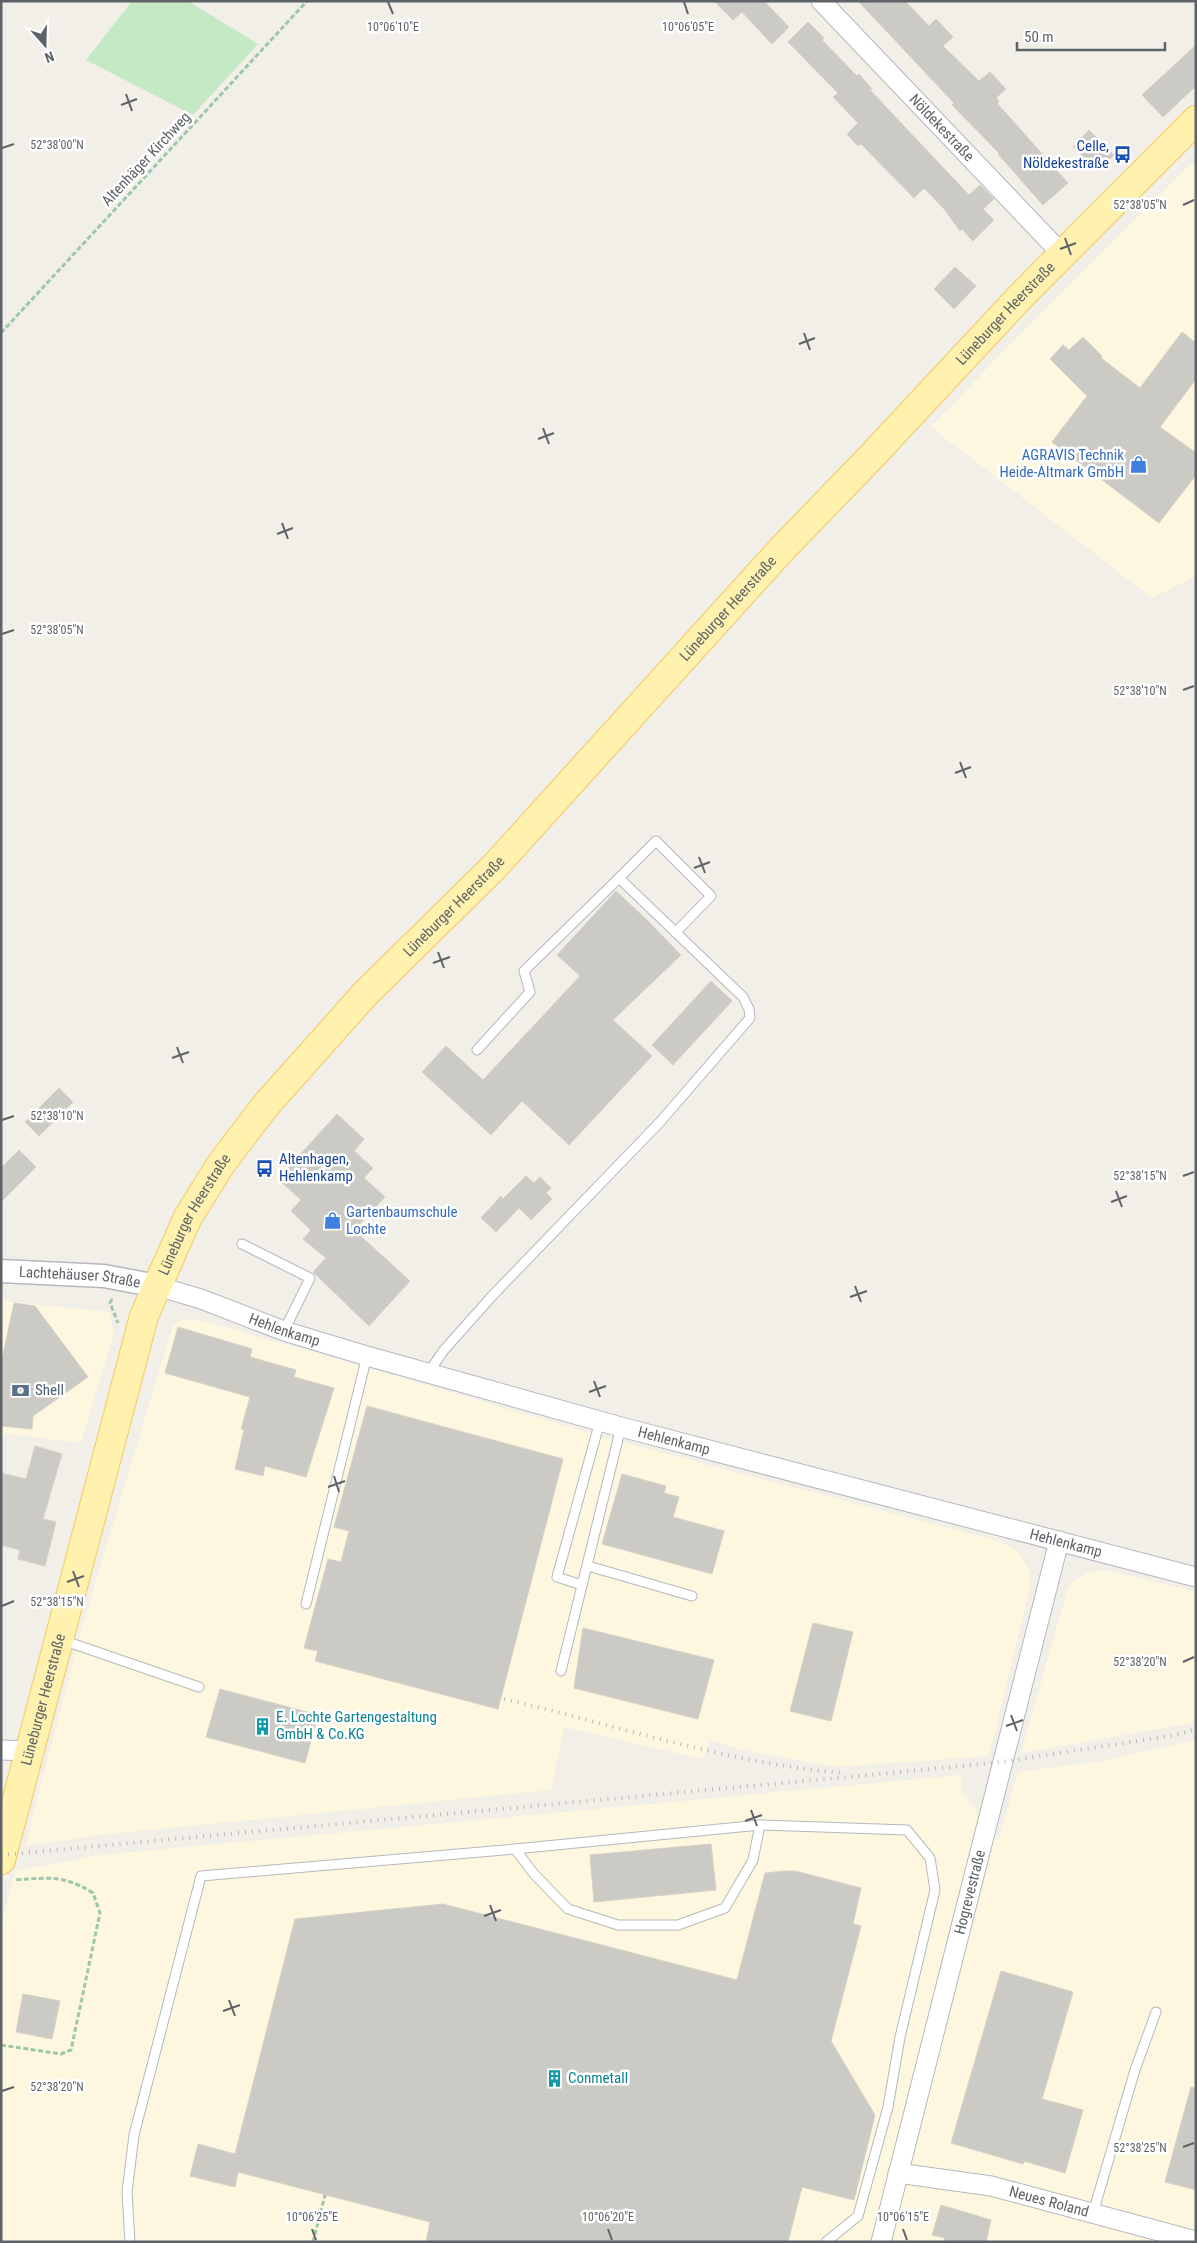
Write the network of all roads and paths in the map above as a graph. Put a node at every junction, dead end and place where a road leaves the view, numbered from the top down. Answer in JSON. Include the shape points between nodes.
{"nodes":[{"id":1,"x":307,"y":1,"type":"edge"},
{"id":2,"x":821,"y":1,"type":"edge"},
{"id":3,"x":1196,"y":120,"type":"edge"},
{"id":4,"x":1062,"y":254,"type":"junction"},
{"id":5,"x":1,"y":333,"type":"edge"},
{"id":6,"x":619,"y":878,"type":"junction"},
{"id":7,"x":676,"y":932,"type":"junction"},
{"id":8,"x":477,"y":1050,"type":"dead end"},
{"id":9,"x":242,"y":1244,"type":"dead end"},
{"id":10,"x":1,"y":1271,"type":"edge"},
{"id":11,"x":157,"y":1286,"type":"junction"},
{"id":12,"x":284,"y":1331,"type":"junction"},
{"id":13,"x":367,"y":1356,"type":"junction"},
{"id":14,"x":428,"y":1373,"type":"junction"},
{"id":15,"x":600,"y":1421,"type":"junction"},
{"id":16,"x":621,"y":1427,"type":"junction"},
{"id":17,"x":1059,"y":1541,"type":"junction"},
{"id":18,"x":588,"y":1566,"type":"junction"},
{"id":19,"x":1196,"y":1577,"type":"edge"},
{"id":20,"x":582,"y":1585,"type":"junction"},
{"id":21,"x":692,"y":1596,"type":"dead end"},
{"id":22,"x":306,"y":1604,"type":"dead end"},
{"id":23,"x":59,"y":1639,"type":"junction"},
{"id":24,"x":561,"y":1671,"type":"dead end"},
{"id":25,"x":199,"y":1687,"type":"dead end"},
{"id":26,"x":1,"y":1750,"type":"edge"},
{"id":27,"x":30,"y":1750,"type":"junction"},
{"id":28,"x":760,"y":1825,"type":"junction"},
{"id":29,"x":515,"y":1850,"type":"junction"},
{"id":30,"x":5,"y":1870,"type":"edge"},
{"id":31,"x":1156,"y":2012,"type":"dead end"},
{"id":32,"x":1,"y":2044,"type":"edge"},
{"id":33,"x":898,"y":2173,"type":"junction"},
{"id":34,"x":325,"y":2195,"type":"dead end"},
{"id":35,"x":1093,"y":2213,"type":"junction"},
{"id":36,"x":1196,"y":2241,"type":"edge"},
{"id":37,"x":130,"y":2242,"type":"edge"},
{"id":38,"x":313,"y":2242,"type":"edge"},
{"id":39,"x":826,"y":2242,"type":"edge"},
{"id":40,"x":882,"y":2242,"type":"edge"}],
"edges":[{"from":1,"to":5,"type":"path","name":"Altenhäger Kirchweg"},
{"from":2,"to":4,"type":"street","name":"Nöldekestraße"},
{"from":3,"to":4,"type":"main road","name":"Lüneburger Heerstraße"},
{"from":4,"to":11,"type":"main road","name":"Lüneburger Heerstraße","via":[[782,548],[494,866],[365,994],[266,1105],[221,1164],[193,1210]]},
{"from":6,"to":7,"type":"lane"},
{"from":6,"to":7,"type":"lane","via":[[656,841],[710,896]]},
{"from":6,"to":8,"type":"lane","via":[[524,971],[530,992]]},
{"from":7,"to":14,"type":"lane","via":[[743,997],[750,1018],[660,1122],[493,1295]]},
{"from":9,"to":12,"type":"lane","via":[[310,1278]]},
{"from":10,"to":11,"type":"street","name":"Lachtehäuser Straße","via":[[104,1276]]},
{"from":11,"to":12,"type":"street","name":"Hehlenkamp"},
{"from":11,"to":23,"type":"main road","name":"Lüneburger Heerstraße","via":[[144,1316]]},
{"from":12,"to":13,"type":"street","name":"Hehlenkamp"},
{"from":13,"to":14,"type":"street","name":"Hehlenkamp"},
{"from":13,"to":22,"type":"lane"},
{"from":14,"to":15,"type":"street","name":"Hehlenkamp"},
{"from":15,"to":16,"type":"street","name":"Hehlenkamp"},
{"from":15,"to":20,"type":"lane","via":[[557,1577]]},
{"from":16,"to":17,"type":"street","name":"Hehlenkamp"},
{"from":16,"to":18,"type":"lane"},
{"from":17,"to":19,"type":"street","name":"Hehlenkamp"},
{"from":17,"to":33,"type":"street","name":"Hogrevestraße"},
{"from":18,"to":20,"type":"lane"},
{"from":18,"to":21,"type":"lane"},
{"from":20,"to":24,"type":"lane"},
{"from":23,"to":25,"type":"lane"},
{"from":23,"to":27,"type":"main road","name":"Lüneburger Heerstraße"},
{"from":26,"to":27,"type":"street"},
{"from":27,"to":30,"type":"main road","name":"Lüneburger Heerstraße"},
{"from":28,"to":29,"type":"lane"},
{"from":28,"to":29,"type":"lane","via":[[753,1860],[725,1908],[678,1925],[618,1926],[568,1909]]},
{"from":28,"to":39,"type":"lane","via":[[907,1830],[930,1858],[935,1890],[885,2116],[858,2216]]},
{"from":29,"to":37,"type":"lane","via":[[201,1876],[134,2135],[127,2192]]},
{"from":30,"to":32,"type":"path","via":[[76,1882],[93,1893],[100,1913],[71,2050],[61,2054]]},
{"from":31,"to":35,"type":"lane","via":[[1135,2070]]},
{"from":33,"to":35,"type":"street","name":"Neues Roland","via":[[991,2186]]},
{"from":33,"to":40,"type":"street","name":"Hogrevestraße"},
{"from":34,"to":38,"type":"path"},
{"from":35,"to":36,"type":"street","name":"Neues Roland"}]}
